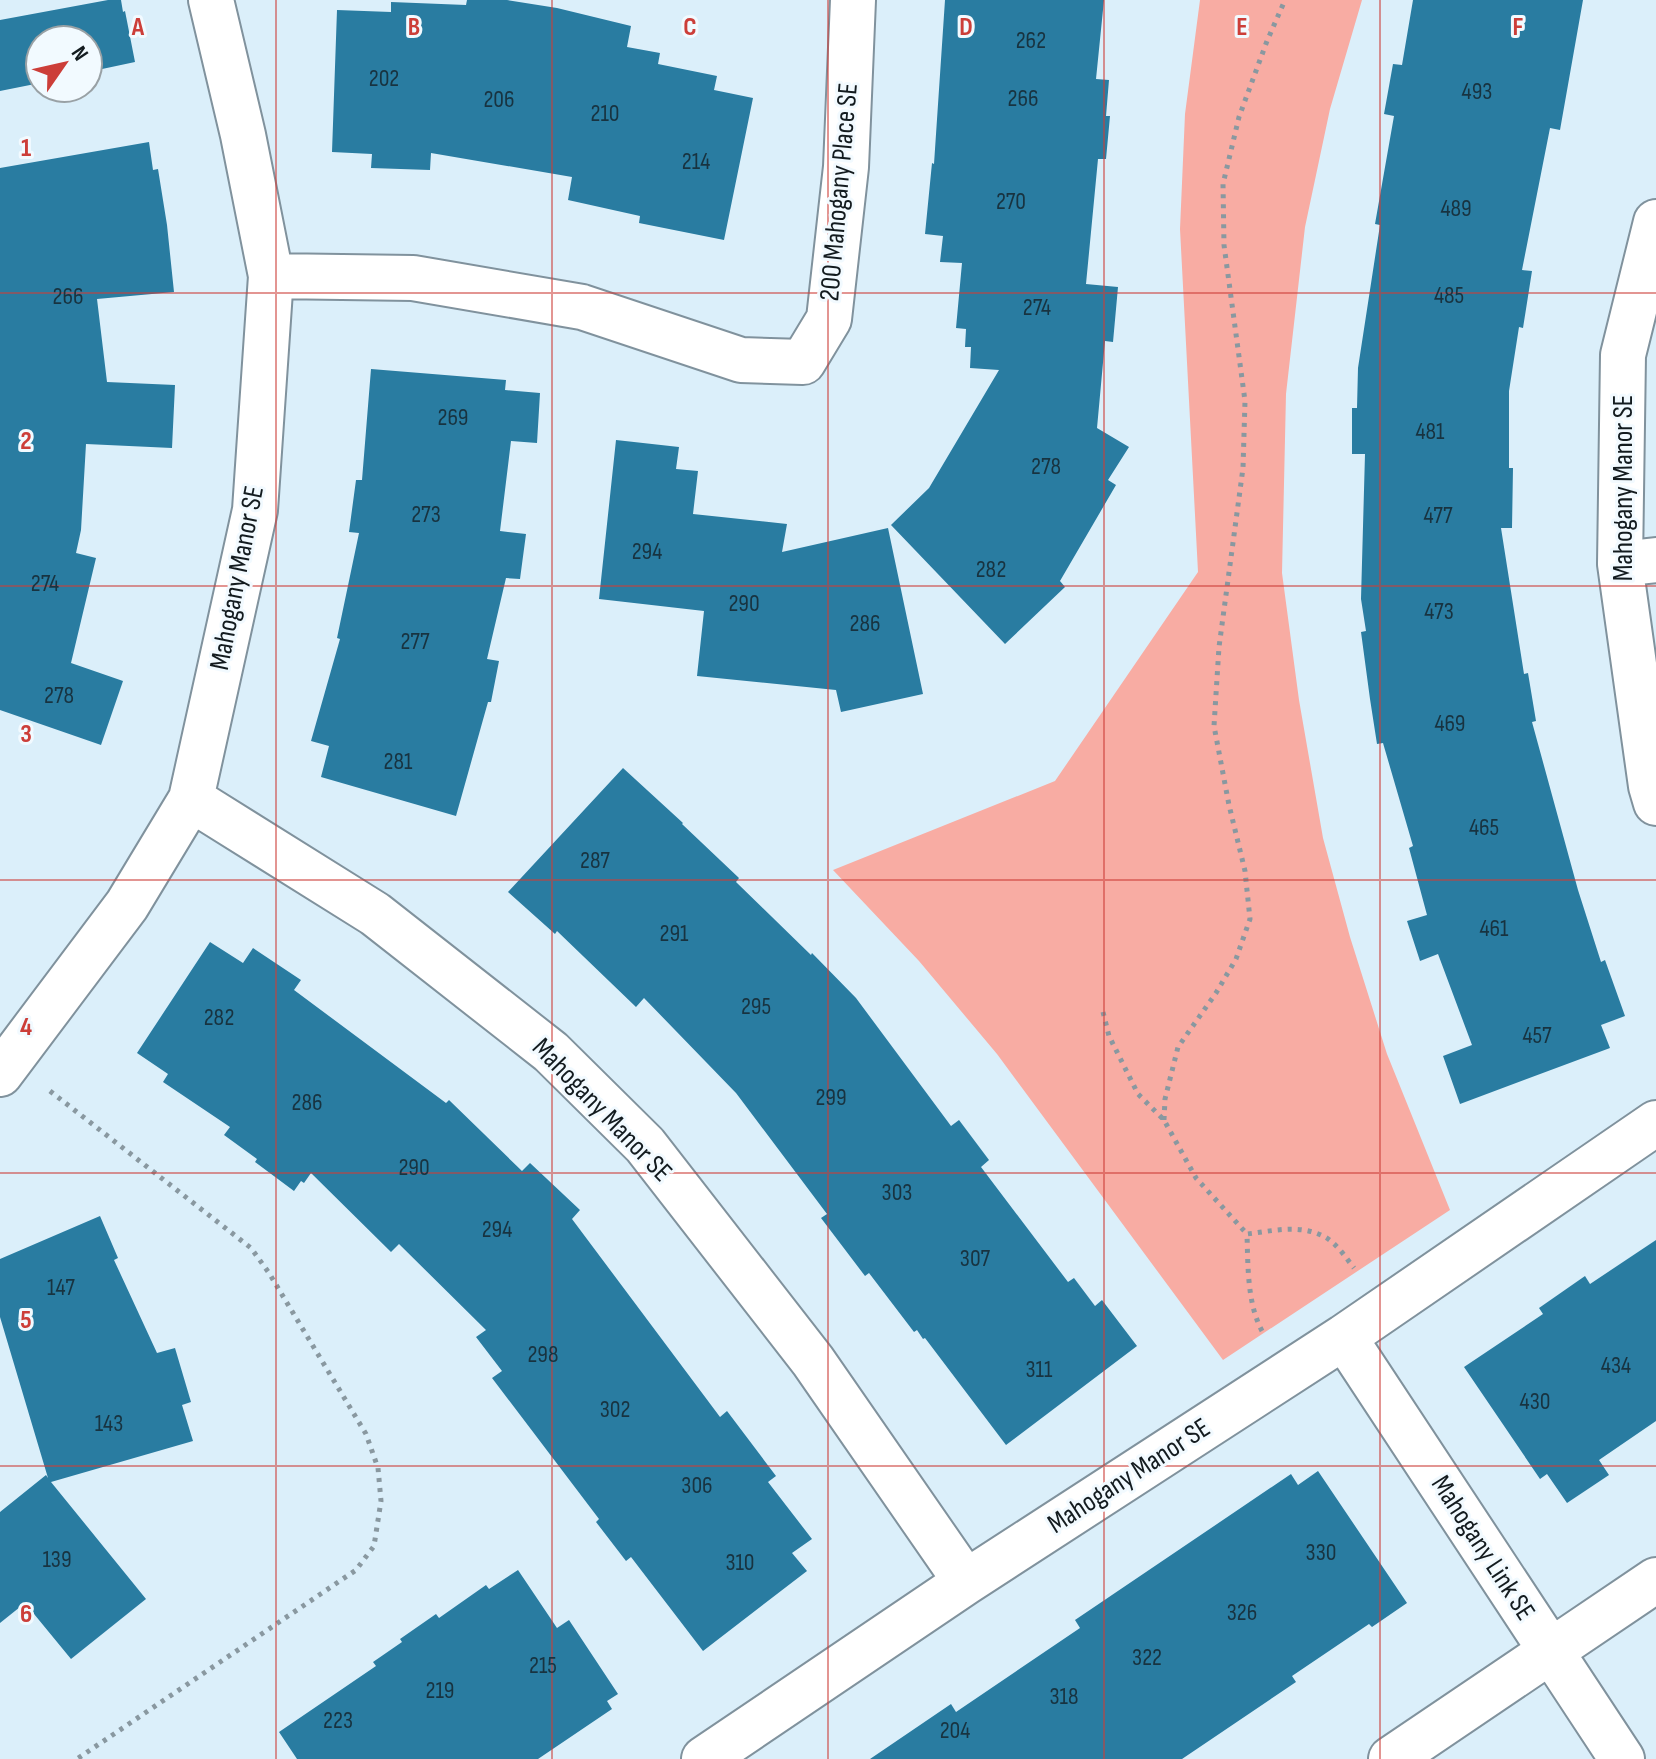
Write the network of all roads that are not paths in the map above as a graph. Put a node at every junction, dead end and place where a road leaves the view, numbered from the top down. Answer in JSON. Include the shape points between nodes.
{"nodes":[{"id":1,"x":211,"y":0,"type":"edge"},
{"id":2,"x":853,"y":0,"type":"edge"},
{"id":3,"x":1656,"y":222,"type":"edge"},
{"id":4,"x":271,"y":276,"type":"junction"},
{"id":5,"x":1638,"y":562,"type":"edge"},
{"id":6,"x":191,"y":799,"type":"junction"},
{"id":7,"x":1656,"y":803,"type":"edge"},
{"id":8,"x":5,"y":1069,"type":"edge"},
{"id":9,"x":1656,"y":1123,"type":"edge"},
{"id":10,"x":1344,"y":1337,"type":"junction"},
{"id":11,"x":1656,"y":1580,"type":"edge"},
{"id":12,"x":966,"y":1582,"type":"junction"},
{"id":13,"x":1551,"y":1652,"type":"junction"},
{"id":14,"x":704,"y":1759,"type":"edge"},
{"id":15,"x":1391,"y":1759,"type":"edge"},
{"id":16,"x":1622,"y":1759,"type":"edge"}],
"edges":[{"from":1,"to":4,"type":"street","name":"Mahogany Manor SE"},
{"from":2,"to":4,"type":"street","name":"200 Mahogany Place SE","via":[[846,167],[829,319],[803,362],[741,360],[582,307],[413,278]]},
{"from":3,"to":5,"type":"street","name":"Mahogany Manor SE","via":[[1623,355]]},
{"from":4,"to":6,"type":"street","name":"Mahogany Manor SE","via":[[255,510]]},
{"from":5,"to":7,"type":"street","name":"Mahogany Manor SE"},
{"from":6,"to":8,"type":"street","via":[[127,905]]},
{"from":6,"to":12,"type":"street","name":"Mahogany Manor SE","via":[[375,914],[551,1052],[645,1145],[813,1361]]},
{"from":9,"to":10,"type":"street","name":"Mahogany Manor SE"},
{"from":10,"to":12,"type":"street","name":"Mahogany Manor SE"},
{"from":10,"to":13,"type":"street","name":"Mahogany Link SE"},
{"from":11,"to":13,"type":"street"},
{"from":12,"to":14,"type":"street"},
{"from":13,"to":15,"type":"street"},
{"from":13,"to":16,"type":"street","name":"Mahogany Link SE"}]}
